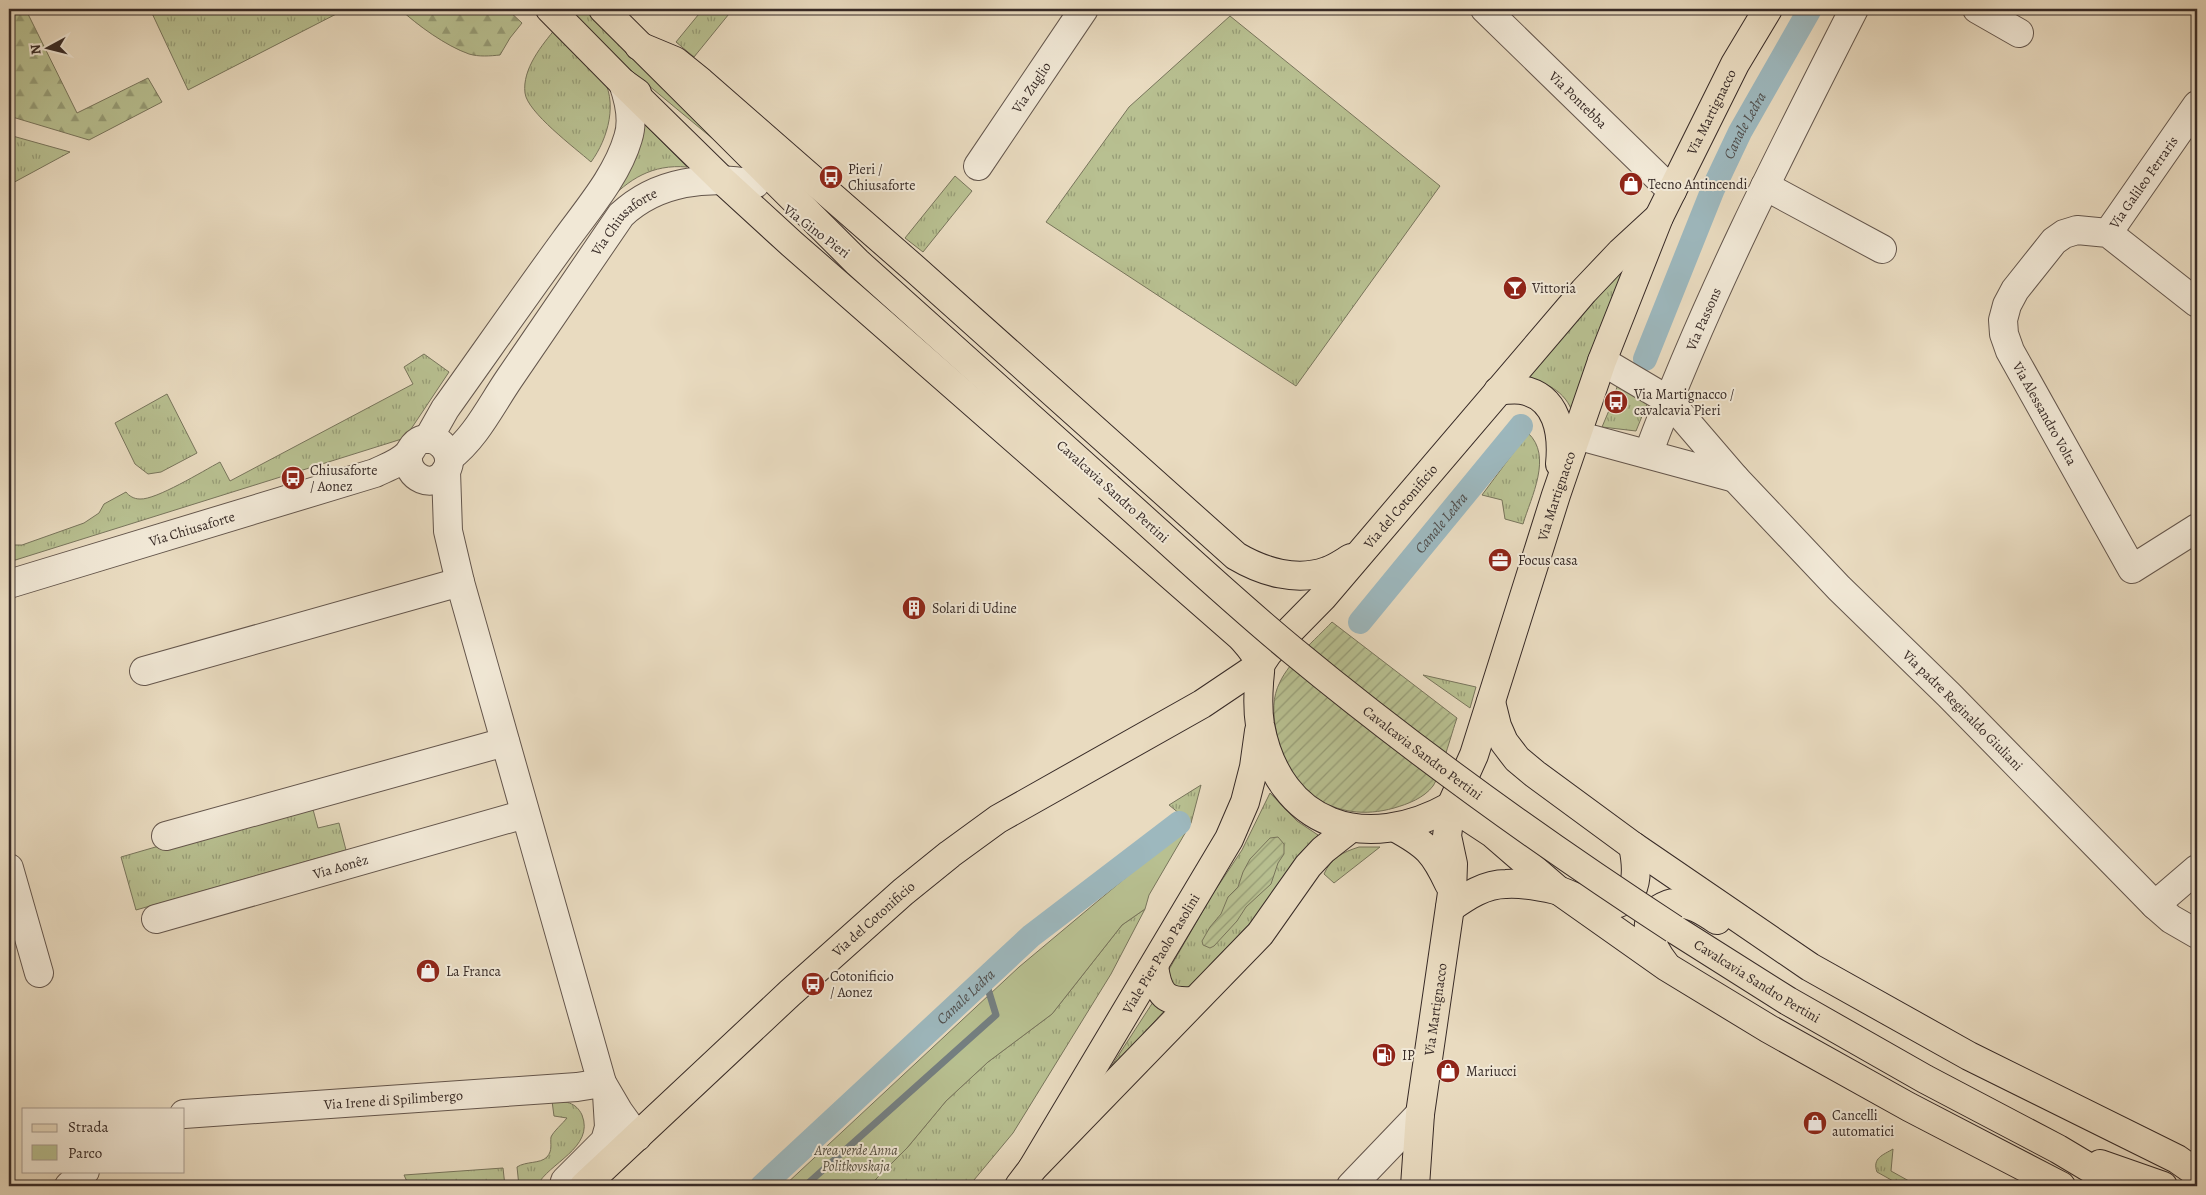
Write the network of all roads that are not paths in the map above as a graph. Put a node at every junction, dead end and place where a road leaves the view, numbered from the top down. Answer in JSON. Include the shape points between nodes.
{"nodes":[{"id":1,"x":550,"y":9,"type":"edge"},
{"id":2,"x":604,"y":9,"type":"edge"},
{"id":3,"x":1084,"y":9,"type":"edge"},
{"id":4,"x":1485,"y":9,"type":"edge"},
{"id":5,"x":1768,"y":9,"type":"edge"},
{"id":6,"x":1854,"y":9,"type":"edge"},
{"id":7,"x":1977,"y":9,"type":"edge"},
{"id":8,"x":2019,"y":32,"type":"dead end"},
{"id":9,"x":638,"y":46,"type":"junction"},
{"id":10,"x":623,"y":82,"type":"junction"},
{"id":11,"x":2197,"y":105,"type":"edge"},
{"id":12,"x":978,"y":166,"type":"dead end"},
{"id":13,"x":722,"y":180,"type":"junction"},
{"id":14,"x":755,"y":184,"type":"junction"},
{"id":15,"x":1765,"y":186,"type":"junction"},
{"id":16,"x":1672,"y":191,"type":"junction"},
{"id":17,"x":1659,"y":217,"type":"junction"},
{"id":18,"x":2108,"y":233,"type":"junction"},
{"id":19,"x":1882,"y":249,"type":"dead end"},
{"id":20,"x":856,"y":262,"type":"junction"},
{"id":21,"x":1584,"y":291,"type":"joint"},
{"id":22,"x":2197,"y":303,"type":"edge"},
{"id":23,"x":510,"y":317,"type":"junction"},
{"id":24,"x":538,"y":336,"type":"junction"},
{"id":25,"x":1602,"y":361,"type":"junction"},
{"id":26,"x":1498,"y":391,"type":"junction"},
{"id":27,"x":1668,"y":400,"type":"junction"},
{"id":28,"x":1576,"y":435,"type":"junction"},
{"id":29,"x":1648,"y":454,"type":"junction"},
{"id":30,"x":429,"y":463,"type":"junction"},
{"id":31,"x":1735,"y":478,"type":"junction"},
{"id":32,"x":1556,"y":495,"type":"junction"},
{"id":33,"x":2197,"y":528,"type":"edge"},
{"id":34,"x":1209,"y":532,"type":"junction"},
{"id":35,"x":1357,"y":555,"type":"junction"},
{"id":36,"x":1169,"y":574,"type":"junction"},
{"id":37,"x":460,"y":582,"type":"junction"},
{"id":38,"x":9,"y":584,"type":"edge"},
{"id":39,"x":1260,"y":665,"type":"junction"},
{"id":40,"x":144,"y":671,"type":"dead end"},
{"id":41,"x":1491,"y":702,"type":"junction"},
{"id":42,"x":1202,"y":704,"type":"junction"},
{"id":43,"x":1260,"y":724,"type":"junction"},
{"id":44,"x":505,"y":742,"type":"junction"},
{"id":45,"x":1451,"y":806,"type":"junction"},
{"id":46,"x":525,"y":814,"type":"junction"},
{"id":47,"x":1351,"y":828,"type":"junction"},
{"id":48,"x":1396,"y":828,"type":"junction"},
{"id":49,"x":166,"y":836,"type":"dead end"},
{"id":50,"x":1633,"y":846,"type":"junction"},
{"id":51,"x":9,"y":868,"type":"edge"},
{"id":52,"x":2197,"y":869,"type":"edge"},
{"id":53,"x":1558,"y":890,"type":"junction"},
{"id":54,"x":1451,"y":900,"type":"junction"},
{"id":55,"x":2155,"y":905,"type":"junction"},
{"id":56,"x":156,"y":919,"type":"dead end"},
{"id":57,"x":2197,"y":934,"type":"edge"},
{"id":58,"x":1154,"y":966,"type":"junction"},
{"id":59,"x":1667,"y":967,"type":"junction"},
{"id":60,"x":1810,"y":967,"type":"junction"},
{"id":61,"x":39,"y":973,"type":"dead end"},
{"id":62,"x":1194,"y":1001,"type":"junction"},
{"id":63,"x":604,"y":1088,"type":"junction"},
{"id":64,"x":185,"y":1114,"type":"edge"},
{"id":65,"x":1420,"y":1114,"type":"junction"},
{"id":66,"x":637,"y":1137,"type":"junction"},
{"id":67,"x":2058,"y":1149,"type":"junction"},
{"id":68,"x":84,"y":1172,"type":"edge"},
{"id":69,"x":2197,"y":1173,"type":"edge"},
{"id":70,"x":1026,"y":1178,"type":"edge"},
{"id":71,"x":69,"y":1186,"type":"edge"},
{"id":72,"x":564,"y":1186,"type":"edge"},
{"id":73,"x":584,"y":1186,"type":"edge"},
{"id":74,"x":1351,"y":1186,"type":"edge"},
{"id":75,"x":1415,"y":1186,"type":"edge"},
{"id":76,"x":2061,"y":1186,"type":"edge"},
{"id":77,"x":2120,"y":1186,"type":"edge"},
{"id":78,"x":2163,"y":1186,"type":"edge"}],
"edges":[{"from":1,"to":10,"type":"main road","name":"Via Gino Pieri"},
{"from":2,"to":9,"type":"main road","name":"Via Gino Pieri"},
{"from":3,"to":12,"type":"street","name":"Via Zuglio"},
{"from":4,"to":16,"type":"street","name":"Via Pontebba"},
{"from":5,"to":16,"type":"main road","name":"Via Martignacco","via":[[1735,64]]},
{"from":6,"to":15,"type":"street","name":"Via Passons"},
{"from":7,"to":8,"type":"street"},
{"from":9,"to":20,"type":"main road","name":"Via Gino Pieri"},
{"from":9,"to":34,"type":"main road","via":[[675,61],[701,82]]},
{"from":10,"to":13,"type":"main road"},
{"from":10,"to":14,"type":"main road","name":"Via Gino Pieri"},
{"from":10,"to":23,"type":"street","via":[[631,124],[622,154],[599,193]]},
{"from":11,"to":18,"type":"street","name":"Via Galileo Ferraris"},
{"from":13,"to":14,"type":"street","name":"Via Chiusaforte"},
{"from":13,"to":24,"type":"street","name":"Via Chiusaforte","via":[[667,187],[630,207],[621,215]]},
{"from":13,"to":36,"type":"main road"},
{"from":14,"to":20,"type":"main road","name":"Via Gino Pieri"},
{"from":15,"to":19,"type":"street"},
{"from":15,"to":27,"type":"street","name":"Via Passons"},
{"from":16,"to":17,"type":"main road","name":"Via Martignacco"},
{"from":17,"to":21,"type":"main road","name":"Via Martignacco"},
{"from":17,"to":25,"type":"main road","name":"Via Martignacco"},
{"from":18,"to":22,"type":"street"},
{"from":18,"to":33,"type":"street","name":"Via Alessandro Volta","via":[[2077,230],[2054,241],[2015,290],[2003,320],[2004,334],[2010,352],[2132,570]]},
{"from":20,"to":67,"type":"main road","name":"Cavalcavia Sandro Pertini","bridge":true,"via":[[1283,642],[1350,698],[1569,860],[1788,1001],[1925,1080]]},
{"from":21,"to":26,"type":"main road","name":"Via del Cotonificio"},
{"from":23,"to":24,"type":"street"},
{"from":23,"to":30,"type":"street","via":[[445,409]]},
{"from":24,"to":30,"type":"street","name":"Via Chiusaforte","via":[[469,441]]},
{"from":25,"to":27,"type":"street","name":"Via padre Reginaldo Giuliani"},
{"from":25,"to":28,"type":"main road","name":"Via Martignacco"},
{"from":26,"to":32,"type":"main road","via":[[1534,393],[1554,413],[1561,438]]},
{"from":26,"to":35,"type":"main road","name":"Via del Cotonificio"},
{"from":27,"to":29,"type":"street","name":"Via Passons"},
{"from":27,"to":31,"type":"street","name":"Via padre Reginaldo Giuliani"},
{"from":28,"to":29,"type":"street"},
{"from":28,"to":32,"type":"main road","name":"Via Martignacco"},
{"from":29,"to":31,"type":"street"},
{"from":30,"to":37,"type":"street"},
{"from":30,"to":38,"type":"street","name":"Via Chiusaforte","via":[[403,474],[375,473]]},
{"from":31,"to":55,"type":"street","name":"Via padre Reginaldo Giuliani","via":[[1839,588]]},
{"from":32,"to":41,"type":"main road","name":"Via Martignacco"},
{"from":34,"to":35,"type":"main road","via":[[1256,567],[1283,574],[1312,575],[1328,571]]},
{"from":34,"to":36,"type":"main road"},
{"from":35,"to":39,"type":"main road","name":"Via del Cotonificio"},
{"from":36,"to":39,"type":"main road","via":[[1241,637]]},
{"from":37,"to":40,"type":"street"},
{"from":37,"to":44,"type":"street"},
{"from":39,"to":42,"type":"main road","name":"Via del Cotonificio"},
{"from":39,"to":43,"type":"main road"},
{"from":41,"to":45,"type":"main road","name":"Via Martignacco","via":[[1474,755]]},
{"from":41,"to":50,"type":"main road","via":[[1504,742],[1517,759]]},
{"from":42,"to":43,"type":"main road","name":"Via del Cotonificio","via":[[1220,701],[1236,704]]},
{"from":42,"to":66,"type":"main road","name":"Via del Cotonificio","via":[[998,819],[950,854],[790,992]]},
{"from":43,"to":47,"type":"main road","via":[[1276,772],[1294,797],[1328,822]]},
{"from":43,"to":58,"type":"main road","name":"Viale Pier Paolo Pasolini","via":[[1250,785],[1236,824]]},
{"from":44,"to":46,"type":"street"},
{"from":44,"to":49,"type":"street"},
{"from":45,"to":48,"type":"main road","via":[[1433,816]]},
{"from":45,"to":53,"type":"main road","via":[[1492,834]]},
{"from":45,"to":54,"type":"main road","name":"Via Martignacco","via":[[1447,836],[1453,864]]},
{"from":46,"to":56,"type":"street","name":"Via Aonêz"},
{"from":46,"to":63,"type":"street"},
{"from":47,"to":48,"type":"main road"},
{"from":47,"to":62,"type":"main road","name":"Viale Pier Paolo Pasolini","via":[[1308,866],[1260,934]]},
{"from":48,"to":54,"type":"main road","via":[[1432,852]]},
{"from":50,"to":53,"type":"main road","via":[[1635,885],[1631,894],[1619,903],[1589,903]]},
{"from":50,"to":60,"type":"main road"},
{"from":51,"to":61,"type":"street"},
{"from":52,"to":55,"type":"street"},
{"from":53,"to":54,"type":"main road","via":[[1531,884],[1504,884]]},
{"from":53,"to":59,"type":"main road"},
{"from":54,"to":65,"type":"main road","name":"Via Martignacco"},
{"from":55,"to":57,"type":"street","name":"Via padre Reginaldo Giuliani"},
{"from":58,"to":62,"type":"main road","via":[[1159,990],[1167,998],[1178,1002]]},
{"from":58,"to":70,"type":"main road","name":"Viale Pier Paolo Pasolini"},
{"from":59,"to":60,"type":"main road","via":[[1652,946],[1650,920],[1655,911],[1673,903],[1687,904],[1703,911],[1746,938]]},
{"from":59,"to":76,"type":"main road","via":[[1769,1029],[1909,1107]]},
{"from":60,"to":69,"type":"main road","via":[[1969,1056],[2177,1159]]},
{"from":62,"to":70,"type":"main road","name":"Viale Pier Paolo Pasolini"},
{"from":63,"to":64,"type":"street","name":"Via Irene di Spilimbergo"},
{"from":63,"to":66,"type":"street"},
{"from":63,"to":72,"type":"street","via":[[609,1127],[605,1141],[565,1180]]},
{"from":65,"to":74,"type":"street"},
{"from":65,"to":75,"type":"main road","name":"Via Martignacco"},
{"from":66,"to":73,"type":"main road","name":"Via del Cotonificio"},
{"from":67,"to":77,"type":"main road"},
{"from":67,"to":78,"type":"main road"},
{"from":68,"to":71,"type":"street"}]}
